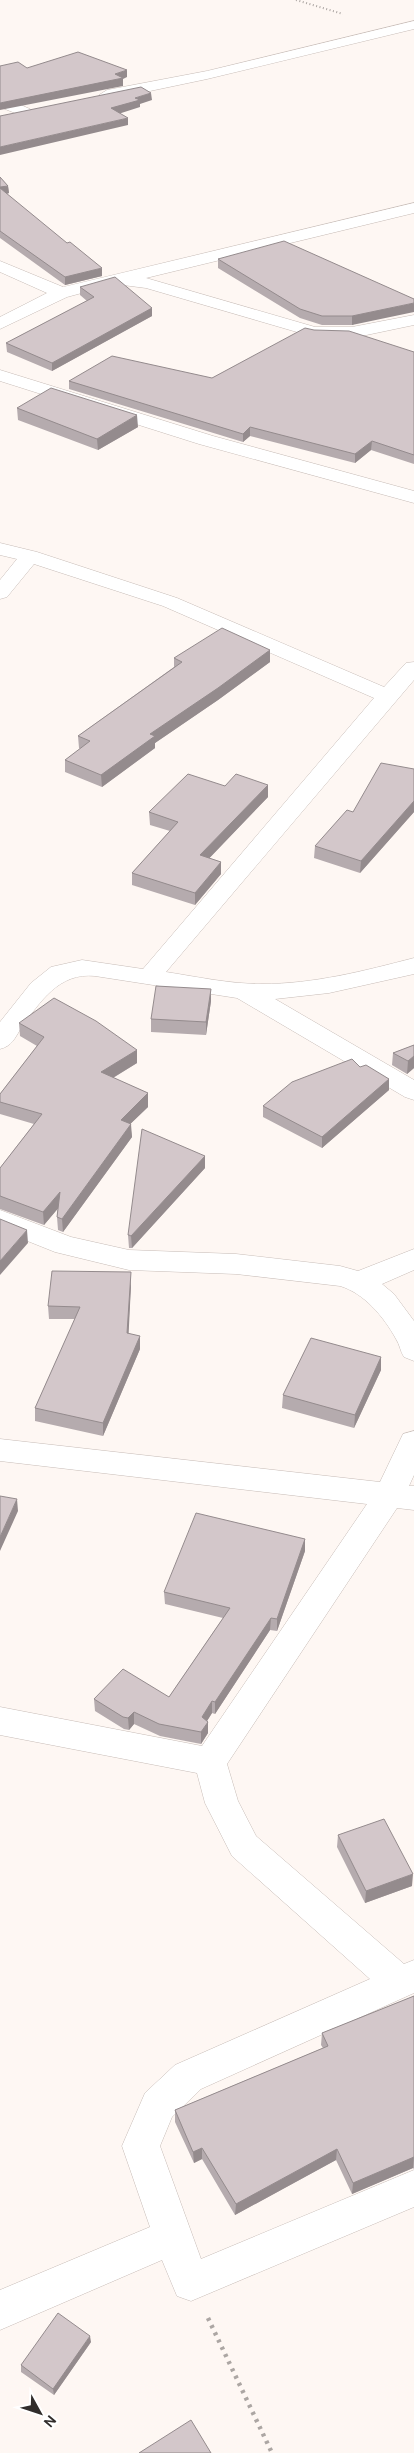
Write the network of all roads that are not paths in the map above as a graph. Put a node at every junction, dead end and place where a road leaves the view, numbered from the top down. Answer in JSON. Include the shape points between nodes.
{"nodes":[{"id":1,"x":414,"y":25,"type":"edge"},
{"id":2,"x":92,"y":98,"type":"edge"},
{"id":3,"x":0,"y":101,"type":"edge"},
{"id":4,"x":44,"y":108,"type":"edge"},
{"id":5,"x":25,"y":112,"type":"junction"},
{"id":6,"x":0,"y":117,"type":"edge"},
{"id":7,"x":414,"y":208,"type":"edge"},
{"id":8,"x":0,"y":266,"type":"edge"},
{"id":9,"x":115,"y":279,"type":"junction"},
{"id":10,"x":61,"y":293,"type":"junction"},
{"id":11,"x":414,"y":320,"type":"edge"},
{"id":12,"x":0,"y":324,"type":"edge"},
{"id":13,"x":0,"y":375,"type":"edge"},
{"id":14,"x":414,"y":497,"type":"edge"},
{"id":15,"x":0,"y":549,"type":"edge"},
{"id":16,"x":30,"y":556,"type":"junction"},
{"id":17,"x":0,"y":593,"type":"edge"},
{"id":18,"x":414,"y":668,"type":"edge"},
{"id":19,"x":387,"y":696,"type":"junction"},
{"id":20,"x":414,"y":966,"type":"edge"},
{"id":21,"x":149,"y":977,"type":"junction"},
{"id":22,"x":242,"y":990,"type":"junction"},
{"id":23,"x":0,"y":1041,"type":"edge"},
{"id":24,"x":414,"y":1091,"type":"edge"},
{"id":25,"x":0,"y":1220,"type":"edge"},
{"id":26,"x":414,"y":1259,"type":"edge"},
{"id":27,"x":360,"y":1282,"type":"junction"},
{"id":28,"x":414,"y":1350,"type":"edge"},
{"id":29,"x":414,"y":1442,"type":"edge"},
{"id":30,"x":0,"y":1450,"type":"edge"},
{"id":31,"x":402,"y":1497,"type":"edge"},
{"id":32,"x":0,"y":1721,"type":"edge"},
{"id":33,"x":210,"y":1762,"type":"junction"},
{"id":34,"x":406,"y":1979,"type":"edge"},
{"id":35,"x":414,"y":2188,"type":"edge"},
{"id":36,"x":172,"y":2237,"type":"junction"},
{"id":37,"x":0,"y":2310,"type":"edge"}],
"edges":[{"from":1,"to":2,"type":"street","via":[[207,75]]},
{"from":3,"to":5,"type":"street"},
{"from":4,"to":5,"type":"street"},
{"from":5,"to":6,"type":"street"},
{"from":7,"to":9,"type":"street"},
{"from":8,"to":10,"type":"street"},
{"from":9,"to":10,"type":"street"},
{"from":9,"to":11,"type":"street","via":[[148,283],[314,332],[335,335]]},
{"from":10,"to":12,"type":"street"},
{"from":13,"to":14,"type":"street","via":[[206,440]]},
{"from":15,"to":16,"type":"street"},
{"from":16,"to":17,"type":"street"},
{"from":16,"to":19,"type":"street","via":[[170,602]]},
{"from":18,"to":19,"type":"street"},
{"from":19,"to":21,"type":"street"},
{"from":20,"to":22,"type":"street","via":[[288,990]]},
{"from":21,"to":22,"type":"street"},
{"from":21,"to":23,"type":"street","via":[[79,968],[59,973],[43,986]]},
{"from":22,"to":24,"type":"street"},
{"from":25,"to":27,"type":"street","via":[[66,1245],[129,1260],[236,1264],[340,1276]]},
{"from":26,"to":27,"type":"street"},
{"from":27,"to":28,"type":"street","via":[[384,1301],[411,1338]]},
{"from":29,"to":31,"type":"street"},
{"from":30,"to":31,"type":"street"},
{"from":31,"to":33,"type":"street"},
{"from":32,"to":33,"type":"street"},
{"from":33,"to":34,"type":"street","via":[[222,1803],[244,1846]]},
{"from":34,"to":36,"type":"street","via":[[188,2076],[158,2105],[140,2146]]},
{"from":35,"to":36,"type":"street","via":[[191,2282]]},
{"from":36,"to":37,"type":"street"}]}
